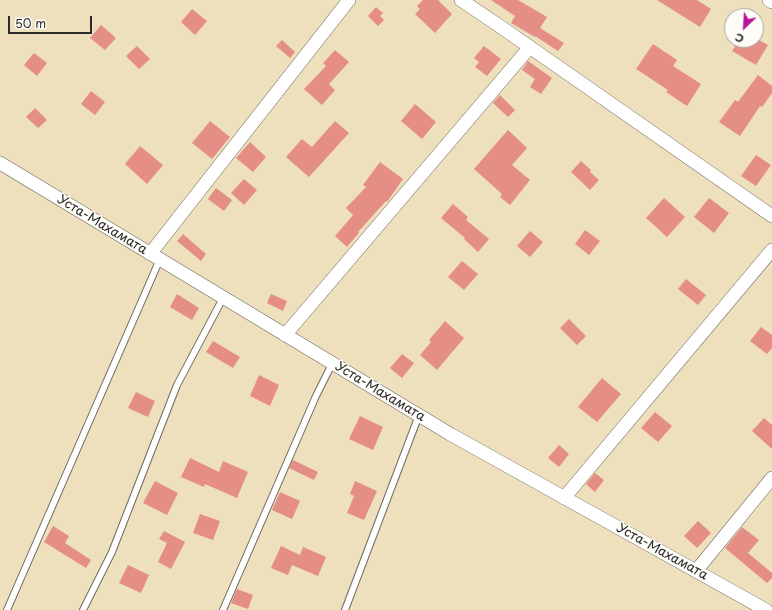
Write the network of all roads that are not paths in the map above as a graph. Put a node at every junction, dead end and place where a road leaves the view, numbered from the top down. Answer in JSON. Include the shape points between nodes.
{"nodes":[{"id":1,"x":349,"y":0,"type":"edge"},
{"id":2,"x":461,"y":0,"type":"edge"},
{"id":3,"x":769,"y":0,"type":"edge"},
{"id":4,"x":772,"y":2,"type":"edge"},
{"id":5,"x":530,"y":47,"type":"junction"},
{"id":6,"x":0,"y":164,"type":"edge"},
{"id":7,"x":772,"y":216,"type":"edge"},
{"id":8,"x":772,"y":250,"type":"edge"},
{"id":9,"x":155,"y":257,"type":"junction"},
{"id":10,"x":223,"y":298,"type":"junction"},
{"id":11,"x":285,"y":335,"type":"junction"},
{"id":12,"x":332,"y":364,"type":"junction"},
{"id":13,"x":419,"y":415,"type":"junction"},
{"id":14,"x":772,"y":478,"type":"edge"},
{"id":15,"x":564,"y":498,"type":"junction"},
{"id":16,"x":696,"y":571,"type":"junction"},
{"id":17,"x":7,"y":610,"type":"edge"},
{"id":18,"x":84,"y":610,"type":"edge"},
{"id":19,"x":224,"y":610,"type":"edge"},
{"id":20,"x":345,"y":610,"type":"edge"},
{"id":21,"x":766,"y":610,"type":"edge"}],
"edges":[{"from":1,"to":9,"type":"street"},
{"from":2,"to":5,"type":"street"},
{"from":3,"to":4,"type":"street"},
{"from":5,"to":7,"type":"street"},
{"from":5,"to":11,"type":"street"},
{"from":6,"to":9,"type":"street","name":"Уста-Махамата"},
{"from":8,"to":15,"type":"street"},
{"from":9,"to":10,"type":"street","name":"Уста-Махамата"},
{"from":9,"to":17,"type":"lane"},
{"from":10,"to":11,"type":"street","name":"Уста-Махамата"},
{"from":10,"to":18,"type":"lane","via":[[177,385],[112,552]]},
{"from":11,"to":12,"type":"street","name":"Уста-Махамата"},
{"from":12,"to":13,"type":"street","name":"Уста-Махамата"},
{"from":12,"to":19,"type":"lane"},
{"from":13,"to":15,"type":"street","name":"Уста-Махамата"},
{"from":13,"to":20,"type":"lane"},
{"from":14,"to":16,"type":"street"},
{"from":15,"to":16,"type":"street","name":"Уста-Махамата"},
{"from":16,"to":21,"type":"street","name":"Уста-Махамата"}]}
